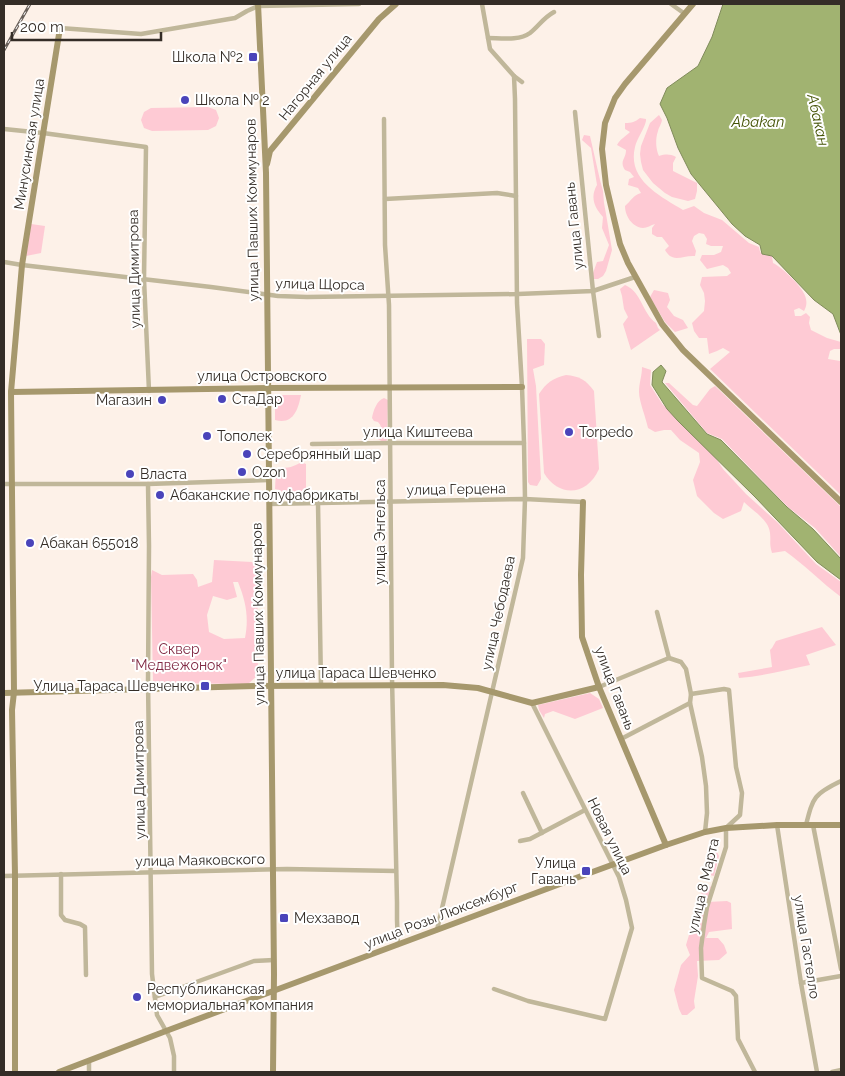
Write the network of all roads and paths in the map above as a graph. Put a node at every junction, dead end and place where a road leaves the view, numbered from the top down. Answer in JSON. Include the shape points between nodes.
{"nodes":[{"id":1,"x":343,"y":4,"type":"edge"},
{"id":2,"x":359,"y":4,"type":"edge"},
{"id":3,"x":396,"y":4,"type":"edge"},
{"id":4,"x":482,"y":4,"type":"edge"},
{"id":5,"x":672,"y":4,"type":"edge"},
{"id":6,"x":693,"y":4,"type":"edge"},
{"id":7,"x":257,"y":5,"type":"edge"},
{"id":8,"x":554,"y":12,"type":"dead end"},
{"id":9,"x":685,"y":14,"type":"junction"},
{"id":10,"x":60,"y":28,"type":"joint"},
{"id":11,"x":488,"y":38,"type":"junction"},
{"id":12,"x":514,"y":76,"type":"junction"},
{"id":13,"x":522,"y":82,"type":"dead end"},
{"id":14,"x":575,"y":112,"type":"dead end"},
{"id":15,"x":384,"y":119,"type":"dead end"},
{"id":16,"x":4,"y":129,"type":"edge"},
{"id":17,"x":43,"y":133,"type":"junction"},
{"id":18,"x":266,"y":173,"type":"junction"},
{"id":19,"x":516,"y":196,"type":"junction"},
{"id":20,"x":385,"y":199,"type":"junction"},
{"id":21,"x":4,"y":262,"type":"edge"},
{"id":22,"x":22,"y":265,"type":"junction"},
{"id":23,"x":635,"y":277,"type":"junction"},
{"id":24,"x":144,"y":279,"type":"junction"},
{"id":25,"x":593,"y":291,"type":"junction"},
{"id":26,"x":267,"y":294,"type":"junction"},
{"id":27,"x":518,"y":294,"type":"junction"},
{"id":28,"x":389,"y":296,"type":"junction"},
{"id":29,"x":599,"y":336,"type":"dead end"},
{"id":30,"x":522,"y":387,"type":"junction"},
{"id":31,"x":268,"y":388,"type":"junction"},
{"id":32,"x":390,"y":388,"type":"junction"},
{"id":33,"x":149,"y":391,"type":"junction"},
{"id":34,"x":11,"y":392,"type":"junction"},
{"id":35,"x":4,"y":396,"type":"edge"},
{"id":36,"x":391,"y":443,"type":"junction"},
{"id":37,"x":524,"y":443,"type":"junction"},
{"id":38,"x":312,"y":444,"type":"dead end"},
{"id":39,"x":269,"y":480,"type":"junction"},
{"id":40,"x":12,"y":483,"type":"junction"},
{"id":41,"x":4,"y":484,"type":"edge"},
{"id":42,"x":148,"y":484,"type":"junction"},
{"id":43,"x":525,"y":499,"type":"junction"},
{"id":44,"x":390,"y":501,"type":"junction"},
{"id":45,"x":583,"y":502,"type":"joint"},
{"id":46,"x":841,"y":502,"type":"edge"},
{"id":47,"x":318,"y":503,"type":"junction"},
{"id":48,"x":269,"y":504,"type":"junction"},
{"id":49,"x":657,"y":612,"type":"dead end"},
{"id":50,"x":669,"y":658,"type":"junction"},
{"id":51,"x":321,"y":685,"type":"junction"},
{"id":52,"x":393,"y":685,"type":"junction"},
{"id":53,"x":271,"y":686,"type":"junction"},
{"id":54,"x":599,"y":687,"type":"junction"},
{"id":55,"x":149,"y":689,"type":"junction"},
{"id":56,"x":492,"y":691,"type":"junction"},
{"id":57,"x":14,"y":692,"type":"junction"},
{"id":58,"x":4,"y":693,"type":"edge"},
{"id":59,"x":692,"y":694,"type":"junction"},
{"id":60,"x":532,"y":703,"type":"junction"},
{"id":61,"x":690,"y":703,"type":"junction"},
{"id":62,"x":622,"y":739,"type":"junction"},
{"id":63,"x":841,"y":781,"type":"edge"},
{"id":64,"x":523,"y":793,"type":"dead end"},
{"id":65,"x":585,"y":810,"type":"junction"},
{"id":66,"x":777,"y":825,"type":"junction"},
{"id":67,"x":809,"y":825,"type":"junction"},
{"id":68,"x":841,"y":825,"type":"edge"},
{"id":69,"x":726,"y":828,"type":"junction"},
{"id":70,"x":705,"y":832,"type":"junction"},
{"id":71,"x":542,"y":833,"type":"junction"},
{"id":72,"x":520,"y":841,"type":"dead end"},
{"id":73,"x":666,"y":845,"type":"junction"},
{"id":74,"x":613,"y":864,"type":"junction"},
{"id":75,"x":272,"y":870,"type":"junction"},
{"id":76,"x":396,"y":871,"type":"junction"},
{"id":77,"x":152,"y":872,"type":"junction"},
{"id":78,"x":61,"y":874,"type":"junction"},
{"id":79,"x":15,"y":875,"type":"junction"},
{"id":80,"x":4,"y":876,"type":"edge"},
{"id":81,"x":437,"y":930,"type":"junction"},
{"id":82,"x":398,"y":945,"type":"junction"},
{"id":83,"x":274,"y":960,"type":"junction"},
{"id":84,"x":841,"y":968,"type":"edge"},
{"id":85,"x":86,"y":975,"type":"dead end"},
{"id":86,"x":841,"y":976,"type":"edge"},
{"id":87,"x":801,"y":983,"type":"junction"},
{"id":88,"x":494,"y":989,"type":"dead end"},
{"id":89,"x":274,"y":991,"type":"junction"},
{"id":90,"x":155,"y":997,"type":"junction"},
{"id":91,"x":166,"y":1031,"type":"junction"},
{"id":92,"x":89,"y":1061,"type":"junction"},
{"id":93,"x":841,"y":1070,"type":"edge"},
{"id":94,"x":15,"y":1072,"type":"edge"},
{"id":95,"x":58,"y":1072,"type":"edge"},
{"id":96,"x":89,"y":1072,"type":"edge"},
{"id":97,"x":174,"y":1072,"type":"edge"},
{"id":98,"x":273,"y":1072,"type":"edge"},
{"id":99,"x":756,"y":1072,"type":"edge"},
{"id":100,"x":818,"y":1072,"type":"edge"},
{"id":101,"x":832,"y":1072,"type":"edge"}],
"edges":[{"from":1,"to":2,"type":"street"},
{"from":1,"to":7,"type":"street"},
{"from":3,"to":18,"type":"street","name":"Нагорная улица","via":[[379,19],[270,151]]},
{"from":4,"to":11,"type":"street"},
{"from":5,"to":9,"type":"street"},
{"from":6,"to":9,"type":"street"},
{"from":7,"to":10,"type":"street","via":[[234,18],[141,34]]},
{"from":7,"to":18,"type":"street","name":"улица Павших Коммунаров"},
{"from":8,"to":11,"type":"street","via":[[522,38]]},
{"from":9,"to":23,"type":"street","via":[[615,98],[605,123],[602,149],[606,185],[620,244]]},
{"from":10,"to":17,"type":"street","name":"Минусинская улица"},
{"from":11,"to":12,"type":"street","via":[[490,50]]},
{"from":12,"to":13,"type":"street"},
{"from":12,"to":19,"type":"street","name":"улица Чебодаева"},
{"from":14,"to":25,"type":"street","name":"улица Гавань"},
{"from":15,"to":20,"type":"street","name":"улица Энгельса"},
{"from":16,"to":17,"type":"street"},
{"from":17,"to":22,"type":"street","name":"Минусинская улица"},
{"from":17,"to":24,"type":"street","name":"улица Димитрова","via":[[146,147]]},
{"from":18,"to":26,"type":"street","name":"улица Павших Коммунаров"},
{"from":19,"to":20,"type":"street","via":[[497,193]]},
{"from":19,"to":27,"type":"street","name":"улица Чебодаева"},
{"from":20,"to":28,"type":"street","name":"улица Энгельса"},
{"from":21,"to":22,"type":"street","name":"улица Щорса"},
{"from":22,"to":24,"type":"street","name":"улица Щорса"},
{"from":22,"to":34,"type":"street","name":"Минусинская улица"},
{"from":23,"to":25,"type":"street","name":"улица Щорса"},
{"from":23,"to":46,"type":"street","via":[[662,324],[684,350]]},
{"from":24,"to":26,"type":"street","name":"улица Щорса"},
{"from":24,"to":33,"type":"street","name":"улица Димитрова"},
{"from":25,"to":27,"type":"street","name":"улица Щорса"},
{"from":25,"to":29,"type":"street","name":"улица Гавань"},
{"from":26,"to":28,"type":"street","name":"улица Щорса"},
{"from":26,"to":31,"type":"street","name":"улица Павших Коммунаров"},
{"from":27,"to":28,"type":"street","name":"улица Щорса"},
{"from":27,"to":30,"type":"street","name":"улица Чебодаева"},
{"from":28,"to":32,"type":"street","name":"улица Энгельса"},
{"from":30,"to":32,"type":"street","name":"улица Островского"},
{"from":30,"to":37,"type":"street","name":"улица Чебодаева"},
{"from":31,"to":32,"type":"street","name":"улица Островского"},
{"from":31,"to":33,"type":"street","name":"улица Островского"},
{"from":31,"to":39,"type":"street","name":"улица Павших Коммунаров"},
{"from":32,"to":36,"type":"street","name":"улица Энгельса"},
{"from":33,"to":34,"type":"street","name":"улица Островского"},
{"from":34,"to":35,"type":"street","name":"улица Островского"},
{"from":34,"to":40,"type":"street","name":"Минусинская улица"},
{"from":36,"to":37,"type":"street","name":"улица Киштеева"},
{"from":36,"to":38,"type":"street","name":"улица Киштеева"},
{"from":36,"to":44,"type":"street","name":"улица Энгельса"},
{"from":37,"to":43,"type":"street","name":"улица Чебодаева"},
{"from":39,"to":42,"type":"street"},
{"from":39,"to":48,"type":"street","name":"улица Павших Коммунаров"},
{"from":40,"to":41,"type":"street"},
{"from":40,"to":42,"type":"street"},
{"from":40,"to":57,"type":"street","name":"Минусинская улица"},
{"from":42,"to":55,"type":"street","name":"улица Димитрова"},
{"from":43,"to":44,"type":"street","name":"улица Герцена"},
{"from":43,"to":45,"type":"street","name":"улица Герцена"},
{"from":43,"to":56,"type":"street","name":"улица Чебодаева","via":[[522,558]]},
{"from":44,"to":47,"type":"street","name":"улица Герцена"},
{"from":44,"to":52,"type":"street","name":"улица Энгельса"},
{"from":45,"to":54,"type":"street","name":"улица Гавань","via":[[582,637]]},
{"from":47,"to":48,"type":"street","name":"улица Герцена"},
{"from":47,"to":51,"type":"street"},
{"from":48,"to":53,"type":"street","name":"улица Павших Коммунаров"},
{"from":49,"to":50,"type":"street"},
{"from":50,"to":54,"type":"street"},
{"from":50,"to":59,"type":"street","name":"улица 8 Марта","via":[[681,662],[686,669]]},
{"from":51,"to":52,"type":"street","name":"улица Тараса Шевченко"},
{"from":51,"to":53,"type":"street","name":"улица Тараса Шевченко"},
{"from":52,"to":56,"type":"street","name":"улица Тараса Шевченко","via":[[443,685]]},
{"from":52,"to":76,"type":"street","name":"улица Энгельса"},
{"from":53,"to":55,"type":"street","name":"улица Тараса Шевченко"},
{"from":53,"to":75,"type":"street","name":"улица Павших Коммунаров"},
{"from":54,"to":60,"type":"street"},
{"from":54,"to":62,"type":"street","name":"улица Гавань"},
{"from":55,"to":57,"type":"street","name":"улица Тараса Шевченко"},
{"from":55,"to":77,"type":"street","name":"улица Димитрова"},
{"from":56,"to":60,"type":"street","name":"улица Тараса Шевченко"},
{"from":56,"to":81,"type":"street","name":"улица Чебодаева"},
{"from":57,"to":58,"type":"street","name":"улица Тараса Шевченко"},
{"from":57,"to":79,"type":"street","name":"Минусинская улица"},
{"from":59,"to":61,"type":"street","name":"улица 8 Марта"},
{"from":59,"to":69,"type":"street","via":[[729,690],[736,767],[742,794],[740,815]]},
{"from":60,"to":65,"type":"street","name":"Новая улица"},
{"from":61,"to":62,"type":"street"},
{"from":61,"to":70,"type":"street","name":"улица 8 Марта","via":[[706,786]]},
{"from":62,"to":73,"type":"street","name":"улица Гавань"},
{"from":63,"to":67,"type":"street","via":[[816,796]]},
{"from":64,"to":71,"type":"street"},
{"from":65,"to":71,"type":"street"},
{"from":65,"to":74,"type":"street","name":"Новая улица"},
{"from":66,"to":67,"type":"street","name":"улица Розы Люксембург"},
{"from":66,"to":69,"type":"street","name":"улица Розы Люксембург"},
{"from":66,"to":87,"type":"street","name":"улица Гастелло"},
{"from":67,"to":68,"type":"street","name":"улица Розы Люксембург"},
{"from":67,"to":84,"type":"street"},
{"from":69,"to":70,"type":"street","name":"улица Розы Люксембург"},
{"from":69,"to":99,"type":"street","name":"улица 8 Марта","via":[[726,847],[704,924],[702,978],[732,991],[736,996],[738,1039]]},
{"from":70,"to":73,"type":"street","name":"улица Розы Люксембург"},
{"from":71,"to":72,"type":"street"},
{"from":73,"to":74,"type":"street","name":"улица Розы Люксембург"},
{"from":74,"to":81,"type":"street","name":"улица Розы Люксембург"},
{"from":74,"to":88,"type":"street","name":"Новая улица","via":[[632,928],[605,1019],[528,1001]]},
{"from":75,"to":76,"type":"street","name":"улица Маяковского"},
{"from":75,"to":77,"type":"street","name":"улица Маяковского"},
{"from":75,"to":83,"type":"street","name":"улица Павших Коммунаров"},
{"from":76,"to":82,"type":"street","name":"улица Энгельса"},
{"from":77,"to":78,"type":"street","name":"улица Маяковского"},
{"from":77,"to":90,"type":"street","name":"улица Димитрова"},
{"from":78,"to":79,"type":"street","name":"улица Маяковского"},
{"from":78,"to":85,"type":"street","via":[[61,915],[65,920],[85,927]]},
{"from":79,"to":80,"type":"street","name":"улица Маяковского"},
{"from":79,"to":94,"type":"street","name":"Минусинская улица"},
{"from":81,"to":82,"type":"street","name":"улица Розы Люксембург"},
{"from":82,"to":89,"type":"street","name":"улица Розы Люксембург"},
{"from":83,"to":89,"type":"street","name":"улица Павших Коммунаров"},
{"from":83,"to":90,"type":"street","via":[[254,961]]},
{"from":86,"to":87,"type":"street"},
{"from":87,"to":100,"type":"street","name":"улица Гастелло"},
{"from":89,"to":91,"type":"street","name":"улица Розы Люксембург"},
{"from":89,"to":98,"type":"street","name":"улица Павших Коммунаров"},
{"from":90,"to":91,"type":"street","name":"улица Димитрова","via":[[157,1015]]},
{"from":91,"to":92,"type":"street","name":"улица Розы Люксембург"},
{"from":91,"to":97,"type":"street","name":"улица Димитрова","via":[[174,1056]]},
{"from":92,"to":95,"type":"street","name":"улица Розы Люксембург"},
{"from":92,"to":96,"type":"street"},
{"from":93,"to":101,"type":"street"}]}
